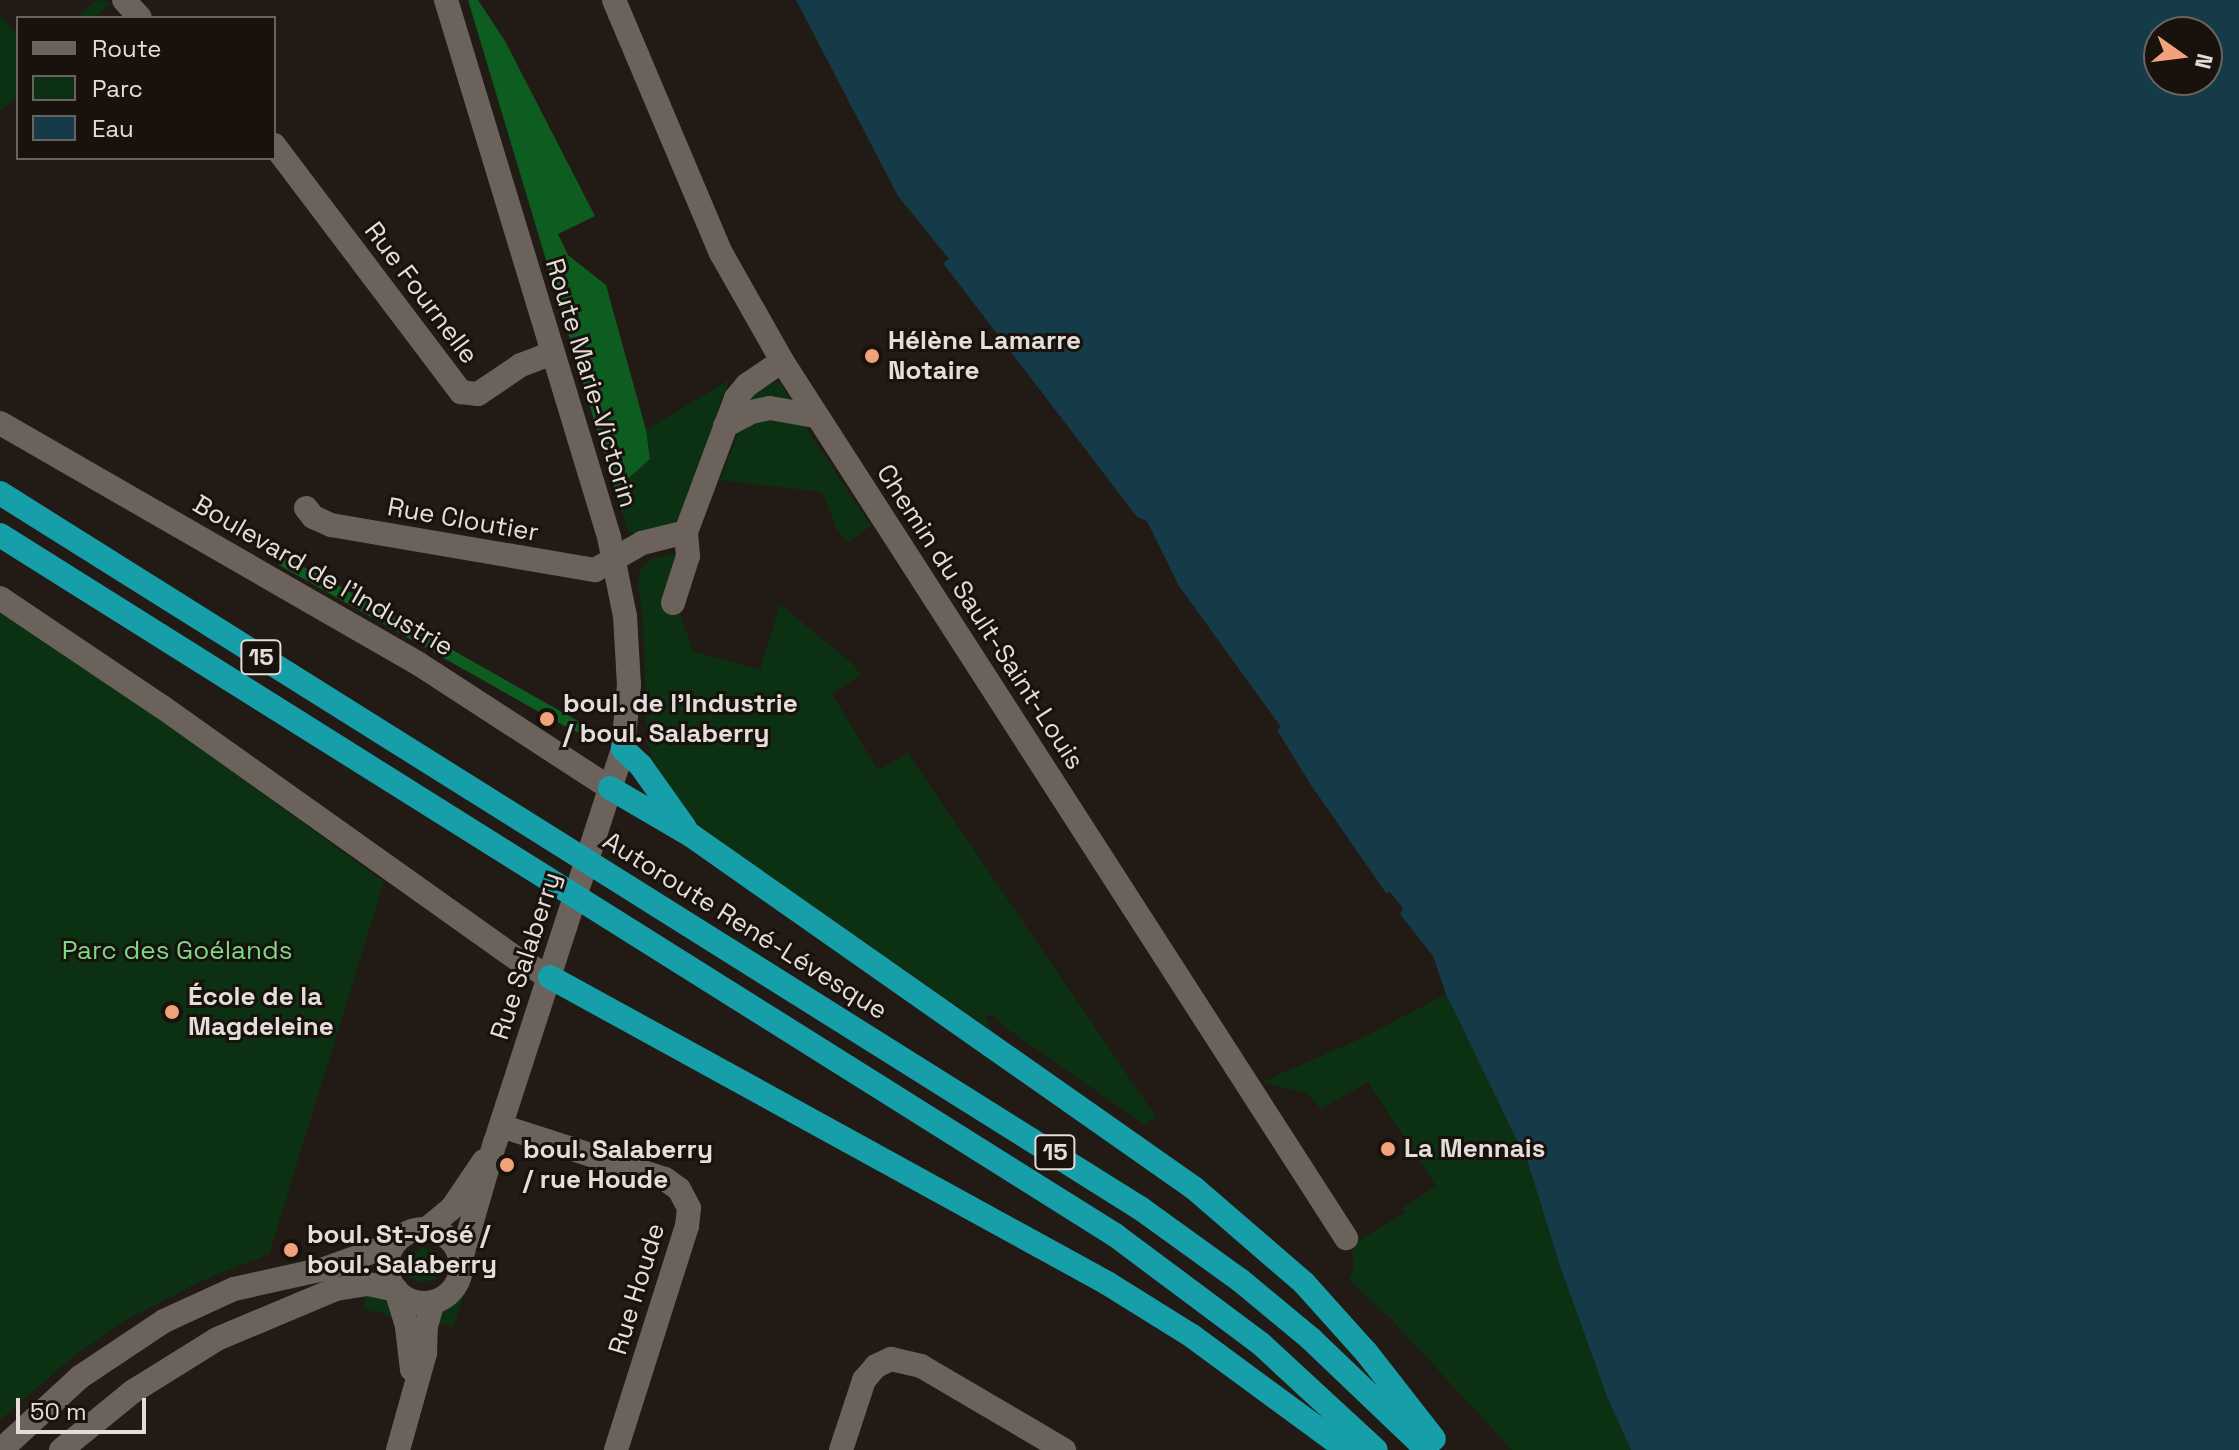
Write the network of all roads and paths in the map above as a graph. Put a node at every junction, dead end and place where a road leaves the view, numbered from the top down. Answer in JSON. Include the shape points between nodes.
{"nodes":[{"id":1,"x":124,"y":0,"type":"edge"},
{"id":2,"x":446,"y":0,"type":"edge"},
{"id":3,"x":614,"y":0,"type":"edge"},
{"id":4,"x":138,"y":16,"type":"edge"},
{"id":5,"x":276,"y":148,"type":"edge"},
{"id":6,"x":552,"y":353,"type":"junction"},
{"id":7,"x":782,"y":361,"type":"junction"},
{"id":8,"x":816,"y":416,"type":"junction"},
{"id":9,"x":0,"y":423,"type":"edge"},
{"id":10,"x":725,"y":426,"type":"junction"},
{"id":11,"x":0,"y":493,"type":"edge"},
{"id":12,"x":306,"y":508,"type":"dead end"},
{"id":13,"x":686,"y":532,"type":"junction"},
{"id":14,"x":0,"y":535,"type":"edge"},
{"id":15,"x":614,"y":558,"type":"junction"},
{"id":16,"x":0,"y":598,"type":"edge"},
{"id":17,"x":673,"y":603,"type":"dead end"},
{"id":18,"x":623,"y":749,"type":"junction"},
{"id":19,"x":610,"y":788,"type":"junction"},
{"id":20,"x":692,"y":836,"type":"junction"},
{"id":21,"x":550,"y":977,"type":"junction"},
{"id":22,"x":498,"y":1134,"type":"junction"},
{"id":23,"x":428,"y":1228,"type":"junction"},
{"id":24,"x":1346,"y":1238,"type":"dead end"},
{"id":25,"x":394,"y":1244,"type":"junction"},
{"id":26,"x":461,"y":1259,"type":"junction"},
{"id":27,"x":396,"y":1290,"type":"junction"},
{"id":28,"x":433,"y":1302,"type":"junction"},
{"id":29,"x":414,"y":1400,"type":"junction"},
{"id":30,"x":1,"y":1450,"type":"edge"},
{"id":31,"x":61,"y":1450,"type":"edge"},
{"id":32,"x":398,"y":1450,"type":"edge"},
{"id":33,"x":616,"y":1450,"type":"edge"},
{"id":34,"x":841,"y":1450,"type":"edge"},
{"id":35,"x":1064,"y":1450,"type":"edge"},
{"id":36,"x":1347,"y":1450,"type":"edge"},
{"id":37,"x":1376,"y":1450,"type":"edge"},
{"id":38,"x":1427,"y":1450,"type":"edge"},
{"id":39,"x":1443,"y":1450,"type":"edge"}],
"edges":[{"from":1,"to":4,"type":"street"},
{"from":2,"to":6,"type":"street","name":"Route Marie-Victorin"},
{"from":3,"to":7,"type":"street","name":"Chemin du Sault-Saint-Louis","via":[[721,253]]},
{"from":5,"to":6,"type":"street","name":"Rue Fournelle","via":[[461,392],[478,394],[521,365]]},
{"from":6,"to":15,"type":"street","name":"Route Marie-Victorin"},
{"from":7,"to":8,"type":"street","name":"Chemin du Sault-Saint-Louis"},
{"from":7,"to":10,"type":"street","via":[[741,390]]},
{"from":8,"to":10,"type":"street","via":[[770,408]]},
{"from":8,"to":24,"type":"street","name":"Chemin du Sault-Saint-Louis"},
{"from":9,"to":19,"type":"street","name":"Boulevard de l'Industrie","via":[[419,664]]},
{"from":10,"to":13,"type":"street"},
{"from":11,"to":38,"type":"highway","name":"Autoroute René-Lévesque","number":"15","via":[[1167,1226],[1311,1339]]},
{"from":12,"to":15,"type":"street","name":"Rue Cloutier","via":[[331,525],[587,571]]},
{"from":13,"to":15,"type":"street","via":[[642,543]]},
{"from":13,"to":17,"type":"street","via":[[688,556]]},
{"from":14,"to":37,"type":"highway","number":"15","via":[[1142,1253],[1261,1344]]},
{"from":15,"to":18,"type":"street","name":"Route Marie-Victorin","via":[[629,655]]},
{"from":16,"to":21,"type":"street"},
{"from":18,"to":19,"type":"street","name":"Route Marie-Victorin"},
{"from":18,"to":20,"type":"highway"},
{"from":19,"to":20,"type":"highway"},
{"from":19,"to":21,"type":"street","name":"Rue Salaberry"},
{"from":20,"to":39,"type":"highway","via":[[1237,1222],[1341,1322]]},
{"from":21,"to":22,"type":"street","name":"Rue Salaberry"},
{"from":21,"to":36,"type":"highway","via":[[1121,1291],[1227,1360]]},
{"from":22,"to":23,"type":"street","name":"Rue Salaberry","via":[[458,1200]]},
{"from":22,"to":26,"type":"street","name":"Rue Salaberry"},
{"from":22,"to":33,"type":"street","name":"Rue Houde","via":[[665,1179],[686,1197],[687,1226]]},
{"from":23,"to":25,"type":"street","via":[[406,1233]]},
{"from":23,"to":26,"type":"street","via":[[448,1236]]},
{"from":25,"to":27,"type":"street","via":[[387,1264]]},
{"from":25,"to":30,"type":"street","via":[[324,1269],[234,1289],[164,1321],[80,1377]]},
{"from":26,"to":28,"type":"street","via":[[455,1286]]},
{"from":27,"to":28,"type":"street","via":[[413,1301]]},
{"from":27,"to":29,"type":"street","via":[[410,1343]]},
{"from":27,"to":31,"type":"street","via":[[347,1286],[217,1339],[132,1392]]},
{"from":28,"to":29,"type":"street"},
{"from":29,"to":32,"type":"street"},
{"from":34,"to":35,"type":"street","via":[[864,1380],[891,1359],[921,1366]]}]}
